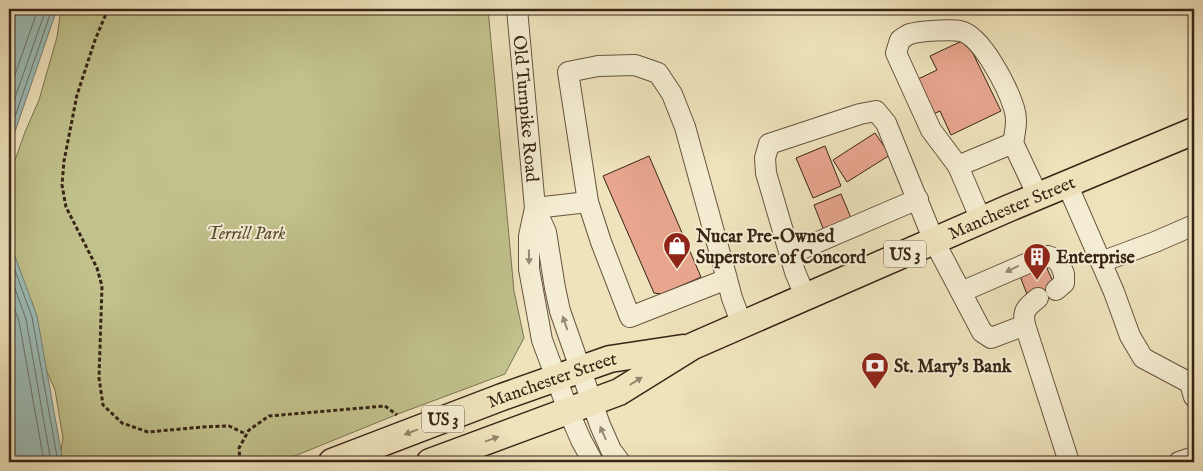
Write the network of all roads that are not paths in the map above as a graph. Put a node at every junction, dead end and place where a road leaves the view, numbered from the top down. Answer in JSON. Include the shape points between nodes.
{"nodes":[{"id":1,"x":516,"y":9,"type":"edge"},
{"id":2,"x":1194,"y":131,"type":"edge"},
{"id":3,"x":1013,"y":143,"type":"junction"},
{"id":4,"x":958,"y":166,"type":"junction"},
{"id":5,"x":1067,"y":184,"type":"junction"},
{"id":6,"x":1038,"y":196,"type":"junction"},
{"id":7,"x":918,"y":198,"type":"junction"},
{"id":8,"x":588,"y":202,"type":"junction"},
{"id":9,"x":534,"y":208,"type":"junction"},
{"id":10,"x":981,"y":220,"type":"junction"},
{"id":11,"x":1194,"y":225,"type":"edge"},
{"id":12,"x":934,"y":241,"type":"junction"},
{"id":13,"x":790,"y":254,"type":"junction"},
{"id":14,"x":1101,"y":262,"type":"junction"},
{"id":15,"x":727,"y":278,"type":"junction"},
{"id":16,"x":961,"y":292,"type":"junction"},
{"id":17,"x":806,"y":298,"type":"junction"},
{"id":18,"x":742,"y":325,"type":"junction"},
{"id":19,"x":1024,"y":325,"type":"junction"},
{"id":20,"x":693,"y":346,"type":"junction"},
{"id":21,"x":581,"y":369,"type":"junction"},
{"id":22,"x":555,"y":378,"type":"junction"},
{"id":23,"x":1194,"y":397,"type":"edge"},
{"id":24,"x":580,"y":406,"type":"junction"},
{"id":25,"x":1194,"y":457,"type":"edge"},
{"id":26,"x":332,"y":462,"type":"edge"},
{"id":27,"x":430,"y":462,"type":"edge"},
{"id":28,"x":593,"y":462,"type":"edge"},
{"id":29,"x":620,"y":462,"type":"edge"},
{"id":30,"x":1069,"y":462,"type":"edge"},
{"id":31,"x":1179,"y":462,"type":"edge"}],
"edges":[{"from":1,"to":9,"type":"street","name":"Old Turnpike Road"},
{"from":2,"to":5,"type":"main road","name":"Manchester Street","number":"US 3"},
{"from":3,"to":4,"type":"street"},
{"from":3,"to":4,"type":"street","via":[[1015,109],[992,60],[975,40],[961,31],[910,34],[900,40],[896,53],[931,130]]},
{"from":3,"to":6,"type":"street"},
{"from":4,"to":10,"type":"street"},
{"from":5,"to":6,"type":"main road","name":"Manchester Street","number":"US 3"},
{"from":5,"to":14,"type":"street"},
{"from":6,"to":10,"type":"main road","name":"Manchester Street","number":"US 3"},
{"from":7,"to":12,"type":"street"},
{"from":7,"to":13,"type":"street"},
{"from":7,"to":13,"type":"street","via":[[886,123],[876,111],[769,144],[765,158],[766,173]]},
{"from":8,"to":9,"type":"street"},
{"from":8,"to":15,"type":"street","via":[[630,317]]},
{"from":8,"to":15,"type":"street","via":[[568,72],[598,66],[635,65],[658,73],[672,94],[685,127]]},
{"from":21,"to":9,"type":"street","name":"Old Turnpike Road","one_way":true,"via":[[560,311],[546,232]]},
{"from":9,"to":22,"type":"street","name":"Old Turnpike Road","one_way":true,"via":[[529,236],[529,269],[542,340]]},
{"from":10,"to":12,"type":"main road","name":"Manchester Street","number":"US 3"},
{"from":11,"to":14,"type":"street"},
{"from":12,"to":16,"type":"street"},
{"from":12,"to":17,"type":"main road","name":"Manchester Street","number":"US 3"},
{"from":13,"to":17,"type":"street"},
{"from":14,"to":23,"type":"street","via":[[1130,336],[1143,358],[1190,383]]},
{"from":15,"to":18,"type":"street"},
{"from":16,"to":19,"type":"street","via":[[982,332],[991,338]]},
{"from":19,"to":16,"type":"street","one_way":true,"via":[[1026,308],[1064,283],[1064,274],[1055,259],[1048,256],[1032,260]]},
{"from":17,"to":18,"type":"main road","name":"Manchester Street","number":"US 3"},
{"from":18,"to":20,"type":"main road","name":"Manchester Street","number":"US 3"},
{"from":19,"to":30,"type":"street"},
{"from":20,"to":21,"type":"main road","name":"Manchester Street","number":"US 3","via":[[610,359]]},
{"from":24,"to":20,"type":"main road","name":"Manchester Street","number":"US 3","one_way":true,"via":[[619,392]]},
{"from":21,"to":22,"type":"main road","name":"Manchester Street","number":"US 3"},
{"from":21,"to":24,"type":"street","name":"Old Turnpike Road"},
{"from":22,"to":24,"type":"street","name":"Old Turnpike Road"},
{"from":22,"to":26,"type":"main road","name":"Manchester Street","number":"US 3","one_way":true},
{"from":27,"to":24,"type":"main road","name":"Manchester Street","number":"US 3","one_way":true},
{"from":24,"to":28,"type":"street","via":[[581,440]]},
{"from":29,"to":24,"type":"street","one_way":true},
{"from":25,"to":31,"type":"street"}]}
